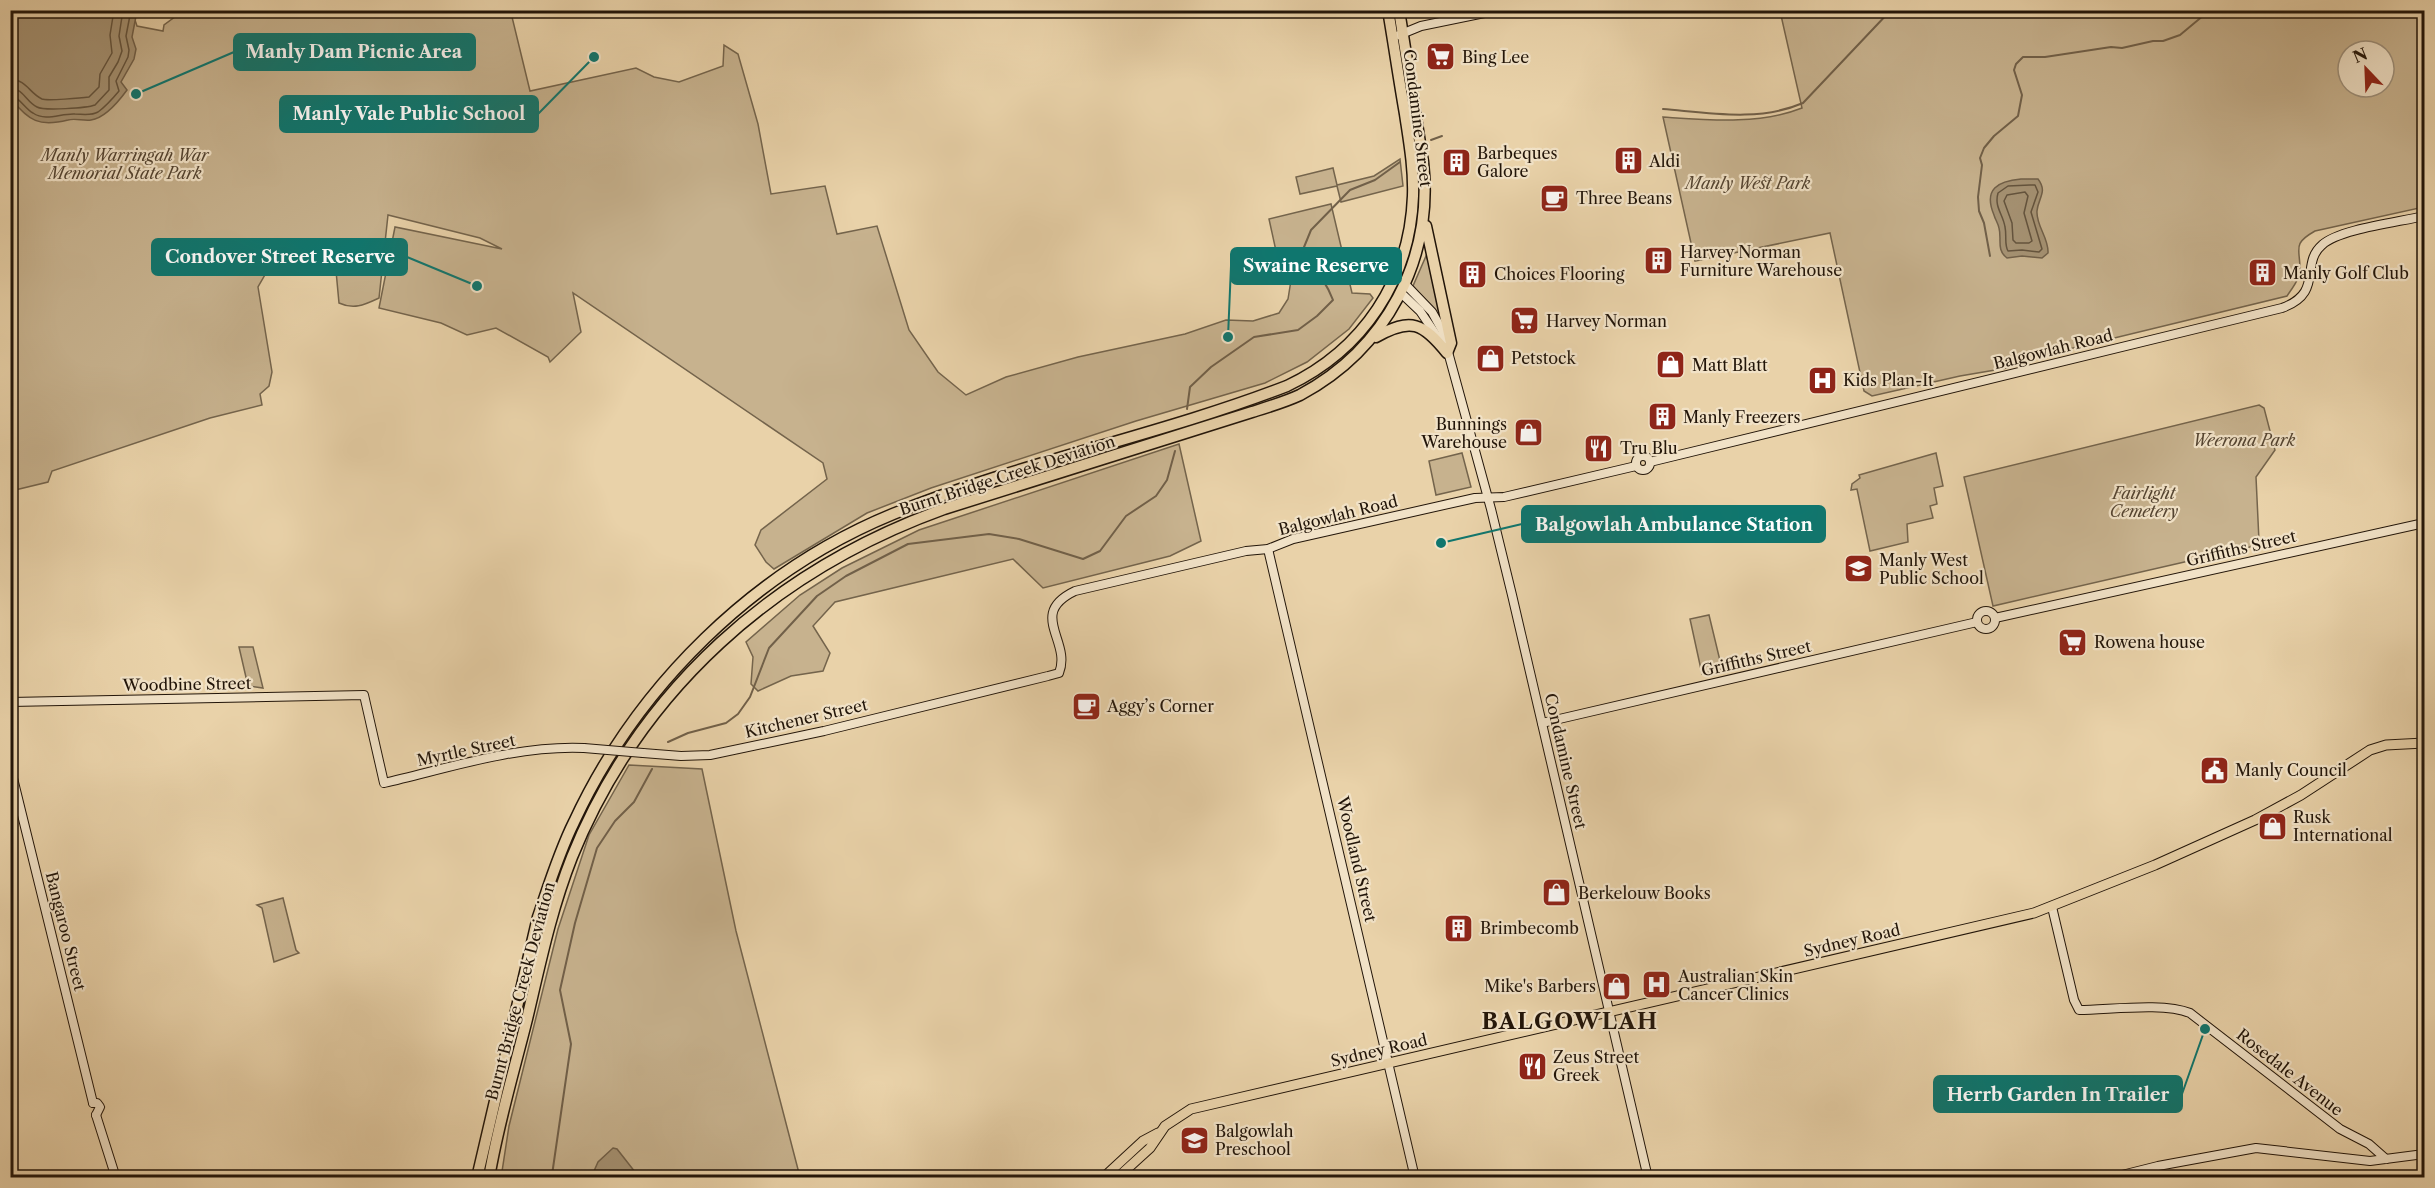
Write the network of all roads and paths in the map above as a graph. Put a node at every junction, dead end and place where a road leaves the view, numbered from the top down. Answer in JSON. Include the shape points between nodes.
{"nodes":[{"id":1,"x":1388,"y":10,"type":"edge"},
{"id":2,"x":1399,"y":10,"type":"edge"},
{"id":3,"x":1499,"y":10,"type":"edge"},
{"id":4,"x":1528,"y":10,"type":"edge"},
{"id":5,"x":1534,"y":10,"type":"edge"},
{"id":6,"x":1398,"y":35,"type":"junction"},
{"id":7,"x":1425,"y":216,"type":"junction"},
{"id":8,"x":2424,"y":216,"type":"edge"},
{"id":9,"x":1400,"y":287,"type":"junction"},
{"id":10,"x":1371,"y":340,"type":"junction"},
{"id":11,"x":1447,"y":353,"type":"junction"},
{"id":12,"x":1488,"y":498,"type":"junction"},
{"id":13,"x":2424,"y":523,"type":"edge"},
{"id":14,"x":1268,"y":549,"type":"junction"},
{"id":15,"x":1059,"y":673,"type":"joint"},
{"id":16,"x":10,"y":702,"type":"edge"},
{"id":17,"x":1542,"y":723,"type":"junction"},
{"id":18,"x":2424,"y":743,"type":"edge"},
{"id":19,"x":556,"y":748,"type":"joint"},
{"id":20,"x":10,"y":766,"type":"edge"},
{"id":21,"x":384,"y":783,"type":"joint"},
{"id":22,"x":2052,"y":907,"type":"junction"},
{"id":23,"x":1610,"y":1012,"type":"junction"},
{"id":24,"x":1389,"y":1064,"type":"junction"},
{"id":25,"x":1160,"y":1132,"type":"junction"},
{"id":26,"x":2424,"y":1154,"type":"edge"},
{"id":27,"x":2386,"y":1159,"type":"junction"},
{"id":28,"x":116,"y":1178,"type":"edge"},
{"id":29,"x":477,"y":1178,"type":"edge"},
{"id":30,"x":489,"y":1178,"type":"edge"},
{"id":31,"x":1103,"y":1178,"type":"edge"},
{"id":32,"x":1117,"y":1178,"type":"edge"},
{"id":33,"x":1415,"y":1178,"type":"edge"},
{"id":34,"x":1648,"y":1178,"type":"edge"},
{"id":35,"x":2110,"y":1178,"type":"edge"}],
"edges":[{"from":1,"to":6,"type":"highway","name":"Condamine Street"},
{"from":2,"to":6,"type":"highway","name":"Condamine Street"},
{"from":3,"to":6,"type":"street","via":[[1421,26]]},
{"from":4,"to":5,"type":"street"},
{"from":6,"to":7,"type":"highway","name":"Condamine Street","via":[[1422,151]]},
{"from":6,"to":9,"type":"highway","name":"Condamine Street","via":[[1413,195]]},
{"from":7,"to":9,"type":"highway","name":"Burnt Bridge Creek Deviation","via":[[1418,251]]},
{"from":7,"to":11,"type":"highway","via":[[1451,343]]},
{"from":8,"to":12,"type":"street","name":"Balgowlah Road","via":[[2328,240],[2315,254],[2307,291],[2282,308],[1650,462],[1646,470],[1636,466]]},
{"from":9,"to":10,"type":"highway","name":"Burnt Bridge Creek Deviation","via":[[1387,318]]},
{"from":9,"to":11,"type":"street","name":"Condamine Street"},
{"from":9,"to":29,"type":"highway","name":"Burnt Bridge Creek Deviation","via":[[1361,332],[1306,378],[1249,400],[892,514],[799,564],[714,629],[636,718],[573,822],[538,917]]},
{"from":10,"to":11,"type":"highway","via":[[1400,325],[1412,324],[1432,334]]},
{"from":10,"to":30,"type":"highway","name":"Burnt Bridge Creek Deviation","via":[[1323,381],[1283,402],[898,526],[796,582],[717,645],[645,726],[603,794],[573,856],[547,935]]},
{"from":11,"to":12,"type":"street","name":"Condamine Street"},
{"from":12,"to":14,"type":"street","name":"Balgowlah Road","via":[[1293,539]]},
{"from":12,"to":17,"type":"street","name":"Condamine Street"},
{"from":13,"to":17,"type":"street","name":"Griffiths Street","via":[[1995,618],[1984,612],[1977,622]]},
{"from":14,"to":15,"type":"street","name":"Balgowlah Road","via":[[1246,550],[1064,597],[1053,609],[1052,621],[1061,657]]},
{"from":14,"to":24,"type":"street","name":"Woodland Street"},
{"from":15,"to":19,"type":"street","name":"Kitchener Street","bridge":true,"via":[[710,755]]},
{"from":16,"to":21,"type":"street","name":"Woodbine Street","via":[[364,695]]},
{"from":17,"to":23,"type":"street","name":"Condamine Street"},
{"from":18,"to":22,"type":"main road","name":"Sydney Road","via":[[2370,750],[2254,820]]},
{"from":19,"to":21,"type":"street","name":"Myrtle Street","via":[[501,756]]},
{"from":20,"to":28,"type":"street","name":"Bangaroo Street","via":[[93,1103],[88,1110],[96,1115]]},
{"from":22,"to":23,"type":"main road","name":"Sydney Road"},
{"from":22,"to":27,"type":"street","name":"Rosedale Avenue","via":[[2079,1010],[2163,1009],[2190,1013],[2340,1129],[2369,1144]]},
{"from":23,"to":24,"type":"main road","name":"Sydney Road"},
{"from":23,"to":34,"type":"street","name":"Condamine Street"},
{"from":24,"to":25,"type":"main road","name":"Sydney Road","via":[[1199,1107],[1176,1118]]},
{"from":24,"to":33,"type":"street","name":"Woodland Street"},
{"from":25,"to":31,"type":"main road","name":"Sydney Road","via":[[1143,1140]]},
{"from":25,"to":32,"type":"main road","name":"Sydney Road","via":[[1150,1148]]},
{"from":26,"to":27,"type":"street"},
{"from":27,"to":35,"type":"street","via":[[2356,1160],[2256,1148]]}]}
